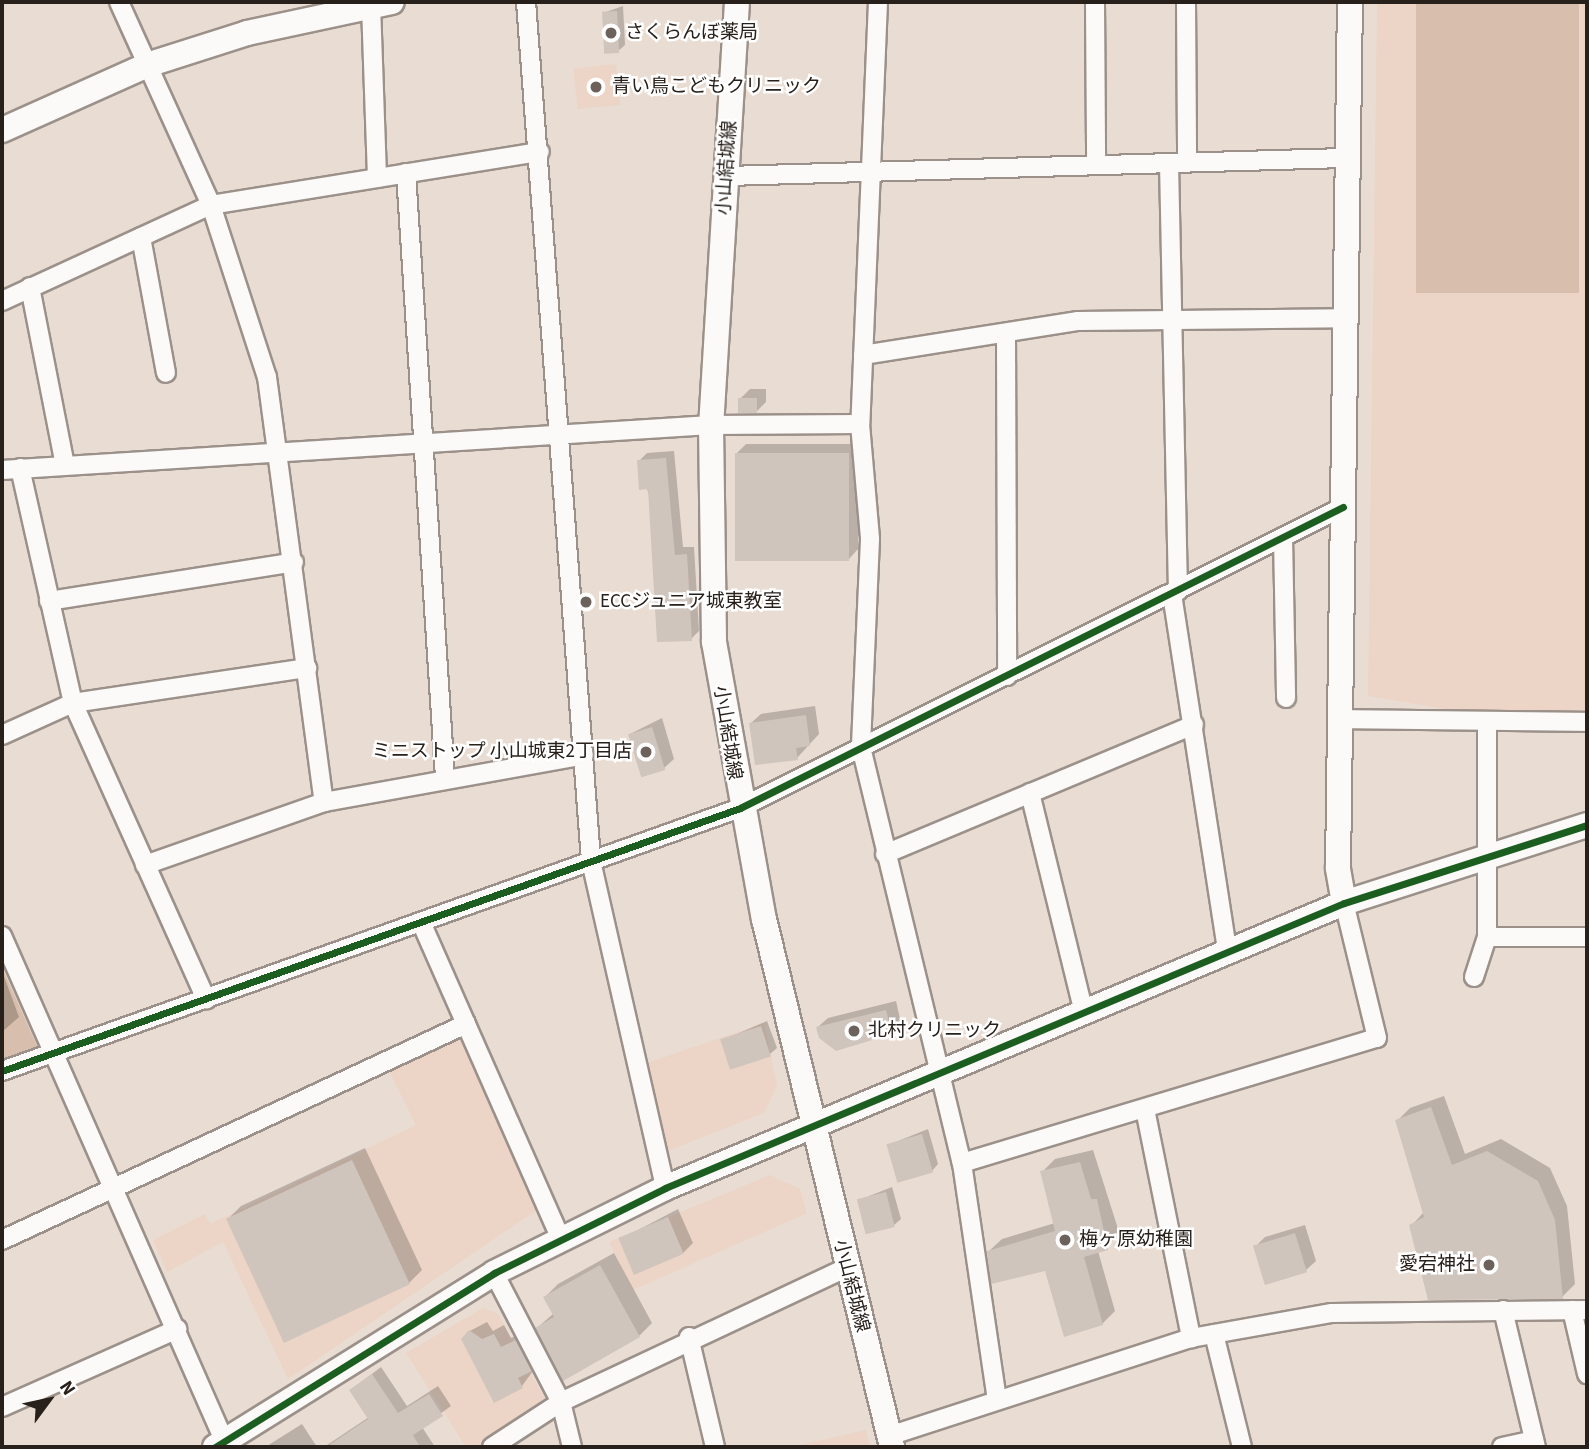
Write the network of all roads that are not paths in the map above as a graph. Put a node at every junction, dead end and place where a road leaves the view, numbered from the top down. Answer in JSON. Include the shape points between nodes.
{"nodes":[{"id":1,"x":119,"y":2,"type":"edge"},
{"id":2,"x":526,"y":2,"type":"edge"},
{"id":3,"x":737,"y":2,"type":"edge"},
{"id":4,"x":878,"y":2,"type":"edge"},
{"id":5,"x":1095,"y":2,"type":"edge"},
{"id":6,"x":1186,"y":2,"type":"edge"},
{"id":7,"x":1350,"y":2,"type":"edge"},
{"id":8,"x":381,"y":4,"type":"edge"},
{"id":9,"x":318,"y":8,"type":"edge"},
{"id":10,"x":147,"y":65,"type":"junction"},
{"id":11,"x":2,"y":131,"type":"edge"},
{"id":12,"x":540,"y":152,"type":"junction"},
{"id":13,"x":1344,"y":158,"type":"junction"},
{"id":14,"x":1178,"y":163,"type":"junction"},
{"id":15,"x":1096,"y":165,"type":"junction"},
{"id":16,"x":870,"y":171,"type":"junction"},
{"id":17,"x":406,"y":173,"type":"junction"},
{"id":18,"x":727,"y":176,"type":"junction"},
{"id":19,"x":377,"y":178,"type":"junction"},
{"id":20,"x":211,"y":205,"type":"junction"},
{"id":21,"x":141,"y":237,"type":"junction"},
{"id":22,"x":30,"y":288,"type":"junction"},
{"id":23,"x":2,"y":300,"type":"edge"},
{"id":24,"x":1175,"y":317,"type":"junction"},
{"id":25,"x":1344,"y":318,"type":"junction"},
{"id":26,"x":1006,"y":334,"type":"junction"},
{"id":27,"x":863,"y":355,"type":"junction"},
{"id":28,"x":166,"y":373,"type":"dead end"},
{"id":29,"x":860,"y":424,"type":"junction"},
{"id":30,"x":711,"y":425,"type":"junction"},
{"id":31,"x":561,"y":435,"type":"junction"},
{"id":32,"x":422,"y":445,"type":"junction"},
{"id":33,"x":279,"y":451,"type":"junction"},
{"id":34,"x":65,"y":465,"type":"junction"},
{"id":35,"x":11,"y":469,"type":"edge"},
{"id":36,"x":1343,"y":506,"type":"junction"},
{"id":37,"x":1283,"y":537,"type":"junction"},
{"id":38,"x":293,"y":562,"type":"junction"},
{"id":39,"x":1175,"y":593,"type":"junction"},
{"id":40,"x":49,"y":601,"type":"junction"},
{"id":41,"x":307,"y":668,"type":"junction"},
{"id":42,"x":1007,"y":676,"type":"junction"},
{"id":43,"x":1286,"y":698,"type":"dead end"},
{"id":44,"x":72,"y":703,"type":"junction"},
{"id":45,"x":1341,"y":719,"type":"junction"},
{"id":46,"x":1487,"y":722,"type":"junction"},
{"id":47,"x":1587,"y":722,"type":"edge"},
{"id":48,"x":1194,"y":725,"type":"junction"},
{"id":49,"x":2,"y":735,"type":"edge"},
{"id":50,"x":861,"y":747,"type":"junction"},
{"id":51,"x":584,"y":755,"type":"junction"},
{"id":52,"x":445,"y":778,"type":"junction"},
{"id":53,"x":1030,"y":793,"type":"junction"},
{"id":54,"x":324,"y":802,"type":"junction"},
{"id":55,"x":740,"y":808,"type":"junction"},
{"id":56,"x":1587,"y":825,"type":"edge"},
{"id":57,"x":1487,"y":852,"type":"junction"},
{"id":58,"x":885,"y":854,"type":"junction"},
{"id":59,"x":591,"y":861,"type":"junction"},
{"id":60,"x":145,"y":865,"type":"junction"},
{"id":61,"x":1344,"y":903,"type":"junction"},
{"id":62,"x":421,"y":922,"type":"junction"},
{"id":63,"x":2,"y":936,"type":"edge"},
{"id":64,"x":1488,"y":937,"type":"junction"},
{"id":65,"x":1587,"y":937,"type":"edge"},
{"id":66,"x":1227,"y":950,"type":"junction"},
{"id":67,"x":1474,"y":977,"type":"dead end"},
{"id":68,"x":206,"y":999,"type":"junction"},
{"id":69,"x":1083,"y":1009,"type":"junction"},
{"id":70,"x":466,"y":1024,"type":"junction"},
{"id":71,"x":54,"y":1053,"type":"junction"},
{"id":72,"x":938,"y":1070,"type":"junction"},
{"id":73,"x":2,"y":1071,"type":"edge"},
{"id":74,"x":1145,"y":1108,"type":"junction"},
{"id":75,"x":811,"y":1122,"type":"junction"},
{"id":76,"x":962,"y":1164,"type":"junction"},
{"id":77,"x":666,"y":1188,"type":"junction"},
{"id":78,"x":114,"y":1191,"type":"junction"},
{"id":79,"x":560,"y":1237,"type":"junction"},
{"id":80,"x":2,"y":1240,"type":"edge"},
{"id":81,"x":846,"y":1268,"type":"junction"},
{"id":82,"x":494,"y":1273,"type":"junction"},
{"id":83,"x":1503,"y":1310,"type":"junction"},
{"id":84,"x":1580,"y":1310,"type":"edge"},
{"id":85,"x":177,"y":1329,"type":"junction"},
{"id":86,"x":1214,"y":1334,"type":"junction"},
{"id":87,"x":690,"y":1338,"type":"junction"},
{"id":88,"x":1191,"y":1338,"type":"junction"},
{"id":89,"x":1587,"y":1374,"type":"edge"},
{"id":90,"x":997,"y":1399,"type":"junction"},
{"id":91,"x":561,"y":1402,"type":"junction"},
{"id":92,"x":2,"y":1407,"type":"edge"},
{"id":93,"x":890,"y":1442,"type":"edge"},
{"id":94,"x":1535,"y":1443,"type":"edge"},
{"id":95,"x":222,"y":1445,"type":"edge"},
{"id":96,"x":492,"y":1447,"type":"edge"},
{"id":97,"x":572,"y":1447,"type":"edge"},
{"id":98,"x":715,"y":1447,"type":"edge"},
{"id":99,"x":1242,"y":1447,"type":"edge"},
{"id":100,"x":1502,"y":1447,"type":"edge"}],
"edges":[{"from":1,"to":10,"type":"street"},
{"from":2,"to":12,"type":"street"},
{"from":3,"to":18,"type":"street","name":"小山結城線"},
{"from":4,"to":16,"type":"street"},
{"from":5,"to":15,"type":"street"},
{"from":6,"to":14,"type":"street"},
{"from":7,"to":13,"type":"street"},
{"from":8,"to":9,"type":"street"},
{"from":8,"to":19,"type":"street"},
{"from":9,"to":10,"type":"street"},
{"from":10,"to":11,"type":"street"},
{"from":10,"to":20,"type":"street"},
{"from":12,"to":17,"type":"street"},
{"from":12,"to":31,"type":"street"},
{"from":13,"to":14,"type":"street"},
{"from":13,"to":25,"type":"street"},
{"from":14,"to":15,"type":"street"},
{"from":14,"to":24,"type":"street"},
{"from":15,"to":16,"type":"street"},
{"from":16,"to":18,"type":"street"},
{"from":16,"to":27,"type":"street"},
{"from":17,"to":19,"type":"street"},
{"from":17,"to":32,"type":"street"},
{"from":18,"to":30,"type":"street","name":"小山結城線"},
{"from":19,"to":20,"type":"street"},
{"from":20,"to":21,"type":"street"},
{"from":20,"to":33,"type":"street","via":[[251,318]]},
{"from":21,"to":22,"type":"street"},
{"from":21,"to":28,"type":"street"},
{"from":22,"to":23,"type":"street"},
{"from":22,"to":34,"type":"street"},
{"from":24,"to":25,"type":"street"},
{"from":24,"to":26,"type":"street","via":[[1078,321]]},
{"from":24,"to":39,"type":"street"},
{"from":25,"to":36,"type":"street"},
{"from":26,"to":27,"type":"street"},
{"from":26,"to":42,"type":"street"},
{"from":27,"to":29,"type":"street"},
{"from":29,"to":30,"type":"street"},
{"from":29,"to":50,"type":"street","via":[[870,539]]},
{"from":30,"to":31,"type":"street"},
{"from":30,"to":55,"type":"street","name":"小山結城線","via":[[714,642]]},
{"from":31,"to":32,"type":"street"},
{"from":31,"to":51,"type":"street"},
{"from":32,"to":33,"type":"street"},
{"from":32,"to":52,"type":"street"},
{"from":33,"to":34,"type":"street"},
{"from":33,"to":38,"type":"street"},
{"from":34,"to":35,"type":"street"},
{"from":35,"to":40,"type":"street"},
{"from":36,"to":37,"type":"street"},
{"from":36,"to":45,"type":"street"},
{"from":37,"to":39,"type":"street"},
{"from":37,"to":43,"type":"street"},
{"from":38,"to":40,"type":"street"},
{"from":38,"to":41,"type":"street"},
{"from":39,"to":42,"type":"street"},
{"from":39,"to":48,"type":"street"},
{"from":40,"to":44,"type":"street"},
{"from":41,"to":44,"type":"street"},
{"from":41,"to":54,"type":"street"},
{"from":42,"to":50,"type":"street"},
{"from":44,"to":49,"type":"street"},
{"from":44,"to":60,"type":"street"},
{"from":45,"to":46,"type":"street"},
{"from":45,"to":61,"type":"street","via":[[1338,868]]},
{"from":46,"to":47,"type":"street"},
{"from":46,"to":57,"type":"street"},
{"from":48,"to":53,"type":"street"},
{"from":48,"to":66,"type":"street"},
{"from":50,"to":55,"type":"street"},
{"from":50,"to":58,"type":"street"},
{"from":51,"to":52,"type":"street"},
{"from":51,"to":59,"type":"street"},
{"from":52,"to":54,"type":"street"},
{"from":53,"to":58,"type":"street"},
{"from":53,"to":69,"type":"street"},
{"from":54,"to":60,"type":"street"},
{"from":55,"to":59,"type":"street"},
{"from":55,"to":75,"type":"street","name":"小山結城線"},
{"from":56,"to":57,"type":"street"},
{"from":57,"to":61,"type":"street"},
{"from":57,"to":64,"type":"street"},
{"from":58,"to":72,"type":"street"},
{"from":59,"to":62,"type":"street"},
{"from":59,"to":77,"type":"street"},
{"from":60,"to":68,"type":"street"},
{"from":61,"to":66,"type":"street"},
{"from":61,"to":74,"type":"street","via":[[1377,1038]]},
{"from":62,"to":68,"type":"street"},
{"from":62,"to":70,"type":"street"},
{"from":63,"to":71,"type":"street"},
{"from":64,"to":65,"type":"street"},
{"from":64,"to":67,"type":"street"},
{"from":66,"to":69,"type":"street"},
{"from":68,"to":71,"type":"street"},
{"from":69,"to":72,"type":"street"},
{"from":70,"to":78,"type":"street"},
{"from":70,"to":79,"type":"street"},
{"from":71,"to":73,"type":"street"},
{"from":71,"to":78,"type":"street"},
{"from":72,"to":75,"type":"street"},
{"from":72,"to":76,"type":"street"},
{"from":74,"to":76,"type":"street"},
{"from":74,"to":88,"type":"street"},
{"from":75,"to":77,"type":"street"},
{"from":75,"to":81,"type":"street","name":"小山結城線"},
{"from":76,"to":90,"type":"street"},
{"from":77,"to":79,"type":"street"},
{"from":78,"to":80,"type":"street"},
{"from":78,"to":85,"type":"street"},
{"from":79,"to":82,"type":"street"},
{"from":81,"to":87,"type":"street"},
{"from":81,"to":93,"type":"street","name":"小山結城線"},
{"from":82,"to":91,"type":"street"},
{"from":82,"to":95,"type":"street"},
{"from":83,"to":84,"type":"street"},
{"from":83,"to":86,"type":"street","via":[[1332,1313]]},
{"from":83,"to":94,"type":"street"},
{"from":84,"to":89,"type":"street"},
{"from":85,"to":92,"type":"street"},
{"from":85,"to":95,"type":"street"},
{"from":86,"to":88,"type":"street"},
{"from":86,"to":99,"type":"street"},
{"from":87,"to":91,"type":"street"},
{"from":87,"to":98,"type":"street"},
{"from":88,"to":90,"type":"street"},
{"from":90,"to":93,"type":"street"},
{"from":91,"to":96,"type":"street"},
{"from":91,"to":97,"type":"street"},
{"from":94,"to":100,"type":"street"}]}
